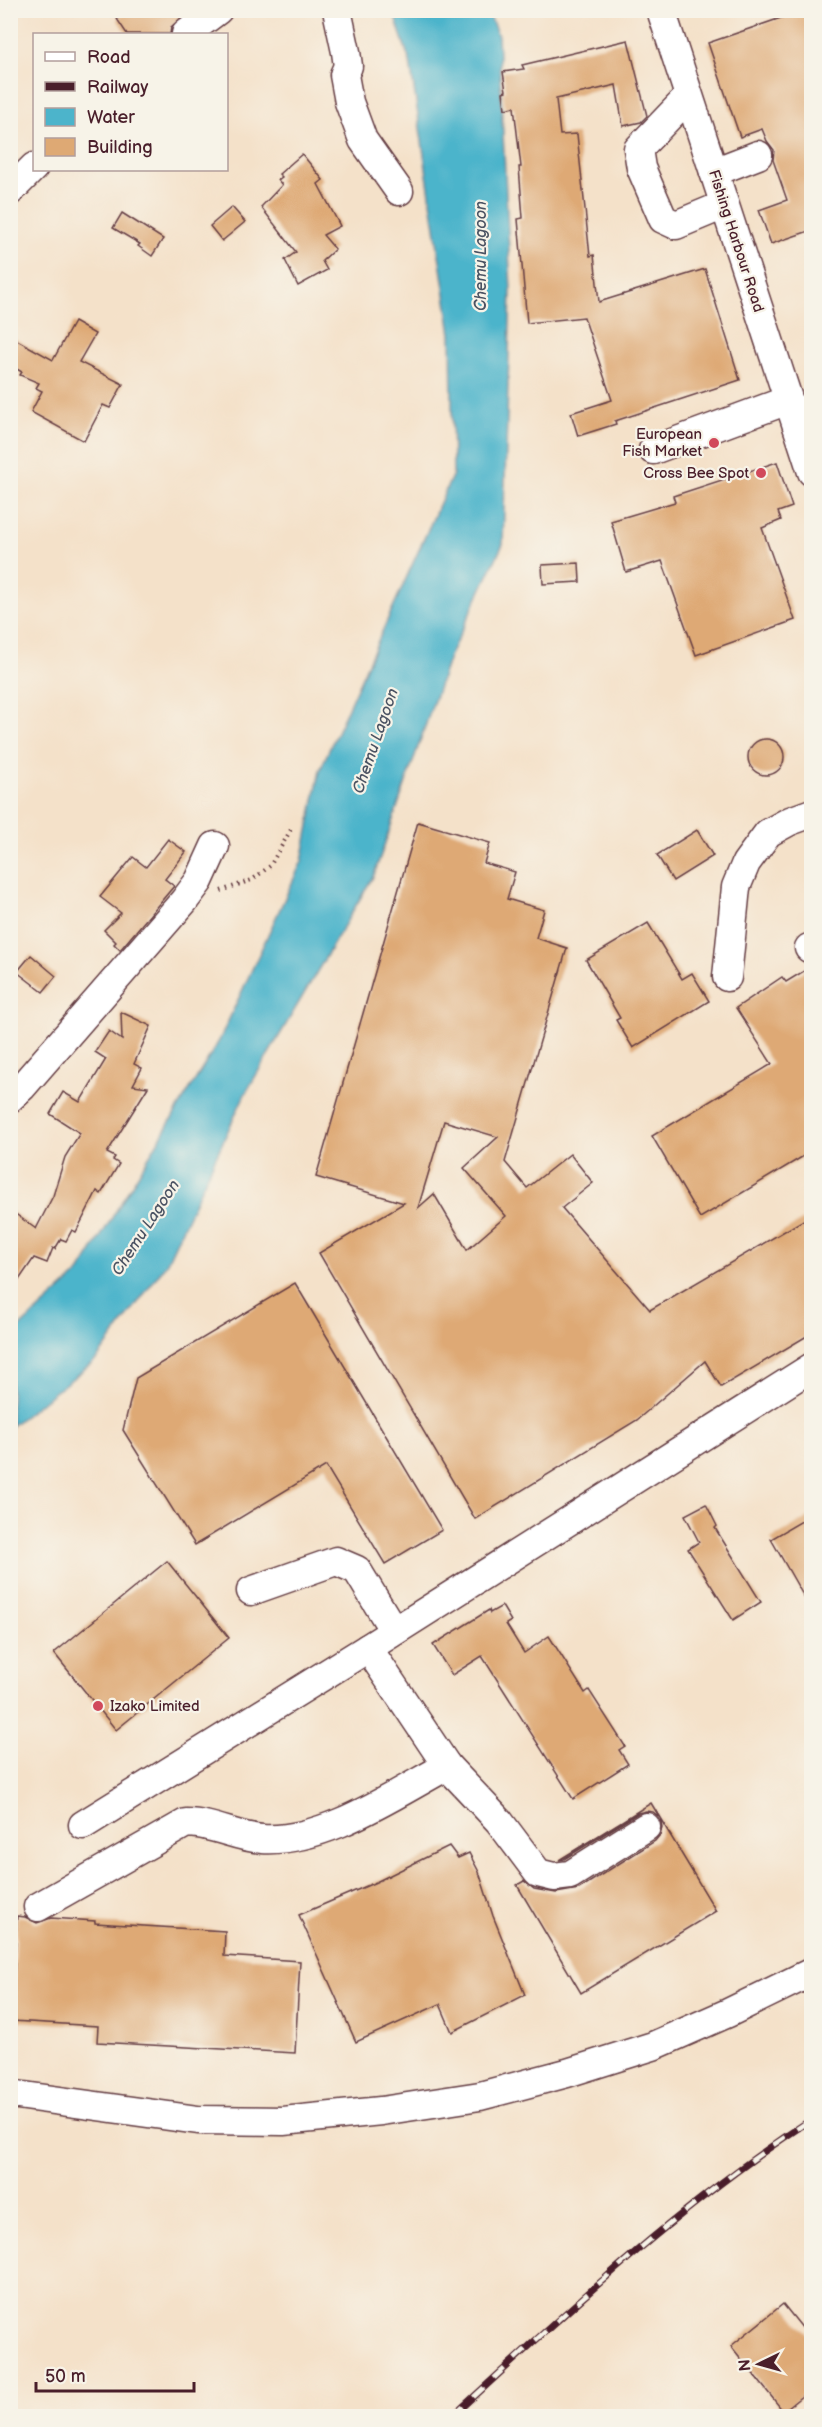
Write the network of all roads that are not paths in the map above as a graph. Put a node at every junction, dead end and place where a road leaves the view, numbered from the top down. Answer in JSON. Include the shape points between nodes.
{"nodes":[{"id":1,"x":218,"y":10,"type":"edge"},
{"id":2,"x":337,"y":10,"type":"edge"},
{"id":3,"x":661,"y":10,"type":"edge"},
{"id":4,"x":187,"y":33,"type":"edge"},
{"id":5,"x":688,"y":98,"type":"junction"},
{"id":6,"x":758,"y":155,"type":"dead end"},
{"id":7,"x":33,"y":168,"type":"edge"},
{"id":8,"x":714,"y":172,"type":"junction"},
{"id":9,"x":10,"y":191,"type":"edge"},
{"id":10,"x":399,"y":191,"type":"dead end"},
{"id":11,"x":724,"y":205,"type":"junction"},
{"id":12,"x":788,"y":400,"type":"junction"},
{"id":13,"x":653,"y":450,"type":"dead end"},
{"id":14,"x":812,"y":472,"type":"edge"},
{"id":15,"x":812,"y":813,"type":"edge"},
{"id":16,"x":215,"y":846,"type":"dead end"},
{"id":17,"x":727,"y":977,"type":"dead end"},
{"id":18,"x":10,"y":1098,"type":"edge"},
{"id":19,"x":812,"y":1367,"type":"edge"},
{"id":20,"x":250,"y":1591,"type":"dead end"},
{"id":21,"x":394,"y":1631,"type":"junction"},
{"id":22,"x":368,"y":1648,"type":"junction"},
{"id":23,"x":447,"y":1766,"type":"junction"},
{"id":24,"x":83,"y":1825,"type":"dead end"},
{"id":25,"x":646,"y":1827,"type":"dead end"},
{"id":26,"x":39,"y":1907,"type":"dead end"},
{"id":27,"x":812,"y":1971,"type":"edge"},
{"id":28,"x":10,"y":2094,"type":"edge"}],
"edges":[{"from":1,"to":4,"type":"street"},
{"from":2,"to":10,"type":"street","via":[[348,66],[344,75],[349,102],[363,140]]},
{"from":3,"to":5,"type":"street","name":"Fishing Harbour Road"},
{"from":5,"to":8,"type":"street","name":"Fishing Harbour Road"},
{"from":5,"to":11,"type":"street","via":[[638,149],[641,168],[663,219],[676,225]]},
{"from":6,"to":8,"type":"street"},
{"from":7,"to":9,"type":"street"},
{"from":8,"to":11,"type":"street","name":"Fishing Harbour Road"},
{"from":11,"to":12,"type":"street","name":"Fishing Harbour Road"},
{"from":12,"to":13,"type":"street"},
{"from":12,"to":14,"type":"street","name":"Fishing Harbour Road"},
{"from":15,"to":17,"type":"street","via":[[768,833],[746,863],[736,887]]},
{"from":16,"to":18,"type":"street","via":[[199,881],[184,901]]},
{"from":19,"to":21,"type":"street"},
{"from":20,"to":21,"type":"street","via":[[336,1561],[347,1564],[357,1570]]},
{"from":21,"to":22,"type":"street"},
{"from":22,"to":23,"type":"street"},
{"from":22,"to":24,"type":"street"},
{"from":23,"to":25,"type":"street","via":[[499,1821],[538,1873],[570,1875]]},
{"from":23,"to":26,"type":"street","via":[[340,1823],[292,1837],[261,1839],[201,1823],[186,1823]]},
{"from":27,"to":28,"type":"street","via":[[653,2046],[534,2082],[447,2102],[283,2121],[198,2120]]}]}
